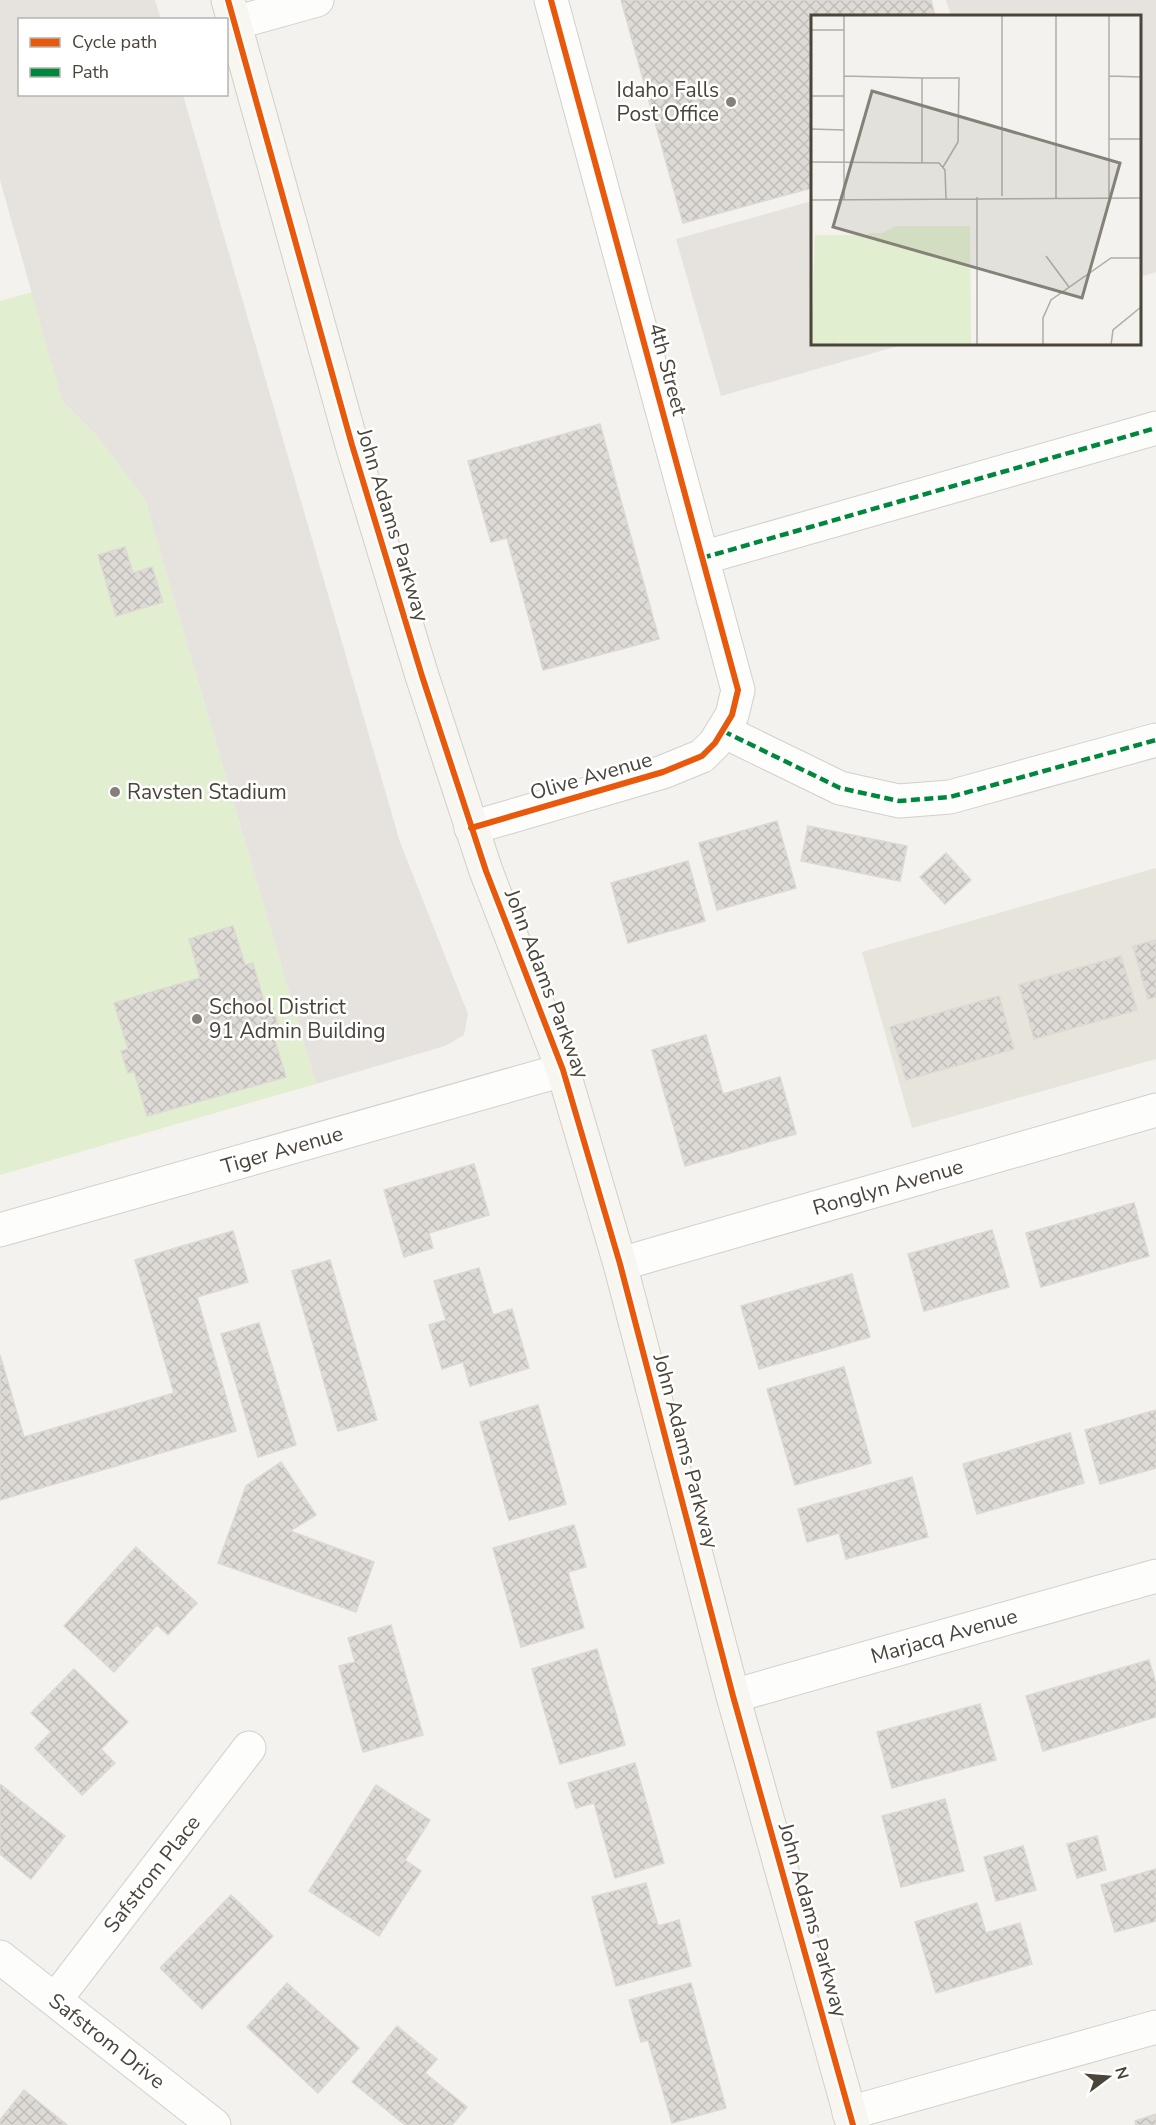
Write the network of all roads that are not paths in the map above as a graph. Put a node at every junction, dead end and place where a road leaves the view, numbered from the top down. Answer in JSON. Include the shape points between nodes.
{"nodes":[{"id":1,"x":316,"y":0,"type":"edge"},
{"id":2,"x":551,"y":0,"type":"edge"},
{"id":3,"x":232,"y":12,"type":"edge"},
{"id":4,"x":1156,"y":428,"type":"edge"},
{"id":5,"x":702,"y":558,"type":"junction"},
{"id":6,"x":719,"y":737,"type":"junction"},
{"id":7,"x":1156,"y":740,"type":"edge"},
{"id":8,"x":471,"y":828,"type":"junction"},
{"id":9,"x":563,"y":1070,"type":"junction"},
{"id":10,"x":1156,"y":1110,"type":"edge"},
{"id":11,"x":0,"y":1230,"type":"edge"},
{"id":12,"x":620,"y":1264,"type":"junction"},
{"id":13,"x":1156,"y":1576,"type":"edge"},
{"id":14,"x":733,"y":1696,"type":"junction"},
{"id":15,"x":249,"y":1748,"type":"dead end"},
{"id":16,"x":0,"y":1958,"type":"edge"},
{"id":17,"x":55,"y":2000,"type":"junction"},
{"id":18,"x":1156,"y":2027,"type":"edge"},
{"id":19,"x":851,"y":2119,"type":"edge"},
{"id":20,"x":214,"y":2125,"type":"edge"}],
"edges":[{"from":1,"to":3,"type":"street"},
{"from":2,"to":5,"type":"street","name":"4th Street"},
{"from":3,"to":8,"type":"street","name":"John Adams Parkway","via":[[352,445]]},
{"from":4,"to":5,"type":"street"},
{"from":5,"to":6,"type":"street","name":"4th Street","via":[[738,690],[732,715]]},
{"from":6,"to":7,"type":"street","via":[[840,788],[899,801],[950,797]]},
{"from":6,"to":8,"type":"street","name":"Olive Avenue","via":[[702,756],[663,772]]},
{"from":8,"to":9,"type":"street","name":"John Adams Parkway"},
{"from":9,"to":11,"type":"street","name":"Tiger Avenue"},
{"from":9,"to":12,"type":"street","name":"John Adams Parkway"},
{"from":10,"to":12,"type":"street","name":"Ronglyn Avenue"},
{"from":12,"to":14,"type":"street","name":"John Adams Parkway"},
{"from":13,"to":14,"type":"street","name":"Marjacq Avenue"},
{"from":14,"to":19,"type":"street","name":"John Adams Parkway"},
{"from":15,"to":17,"type":"street","name":"Safstrom Place"},
{"from":16,"to":17,"type":"street","name":"Safstrom Drive"},
{"from":17,"to":20,"type":"street","name":"Safstrom Drive"},
{"from":18,"to":19,"type":"street"}]}
